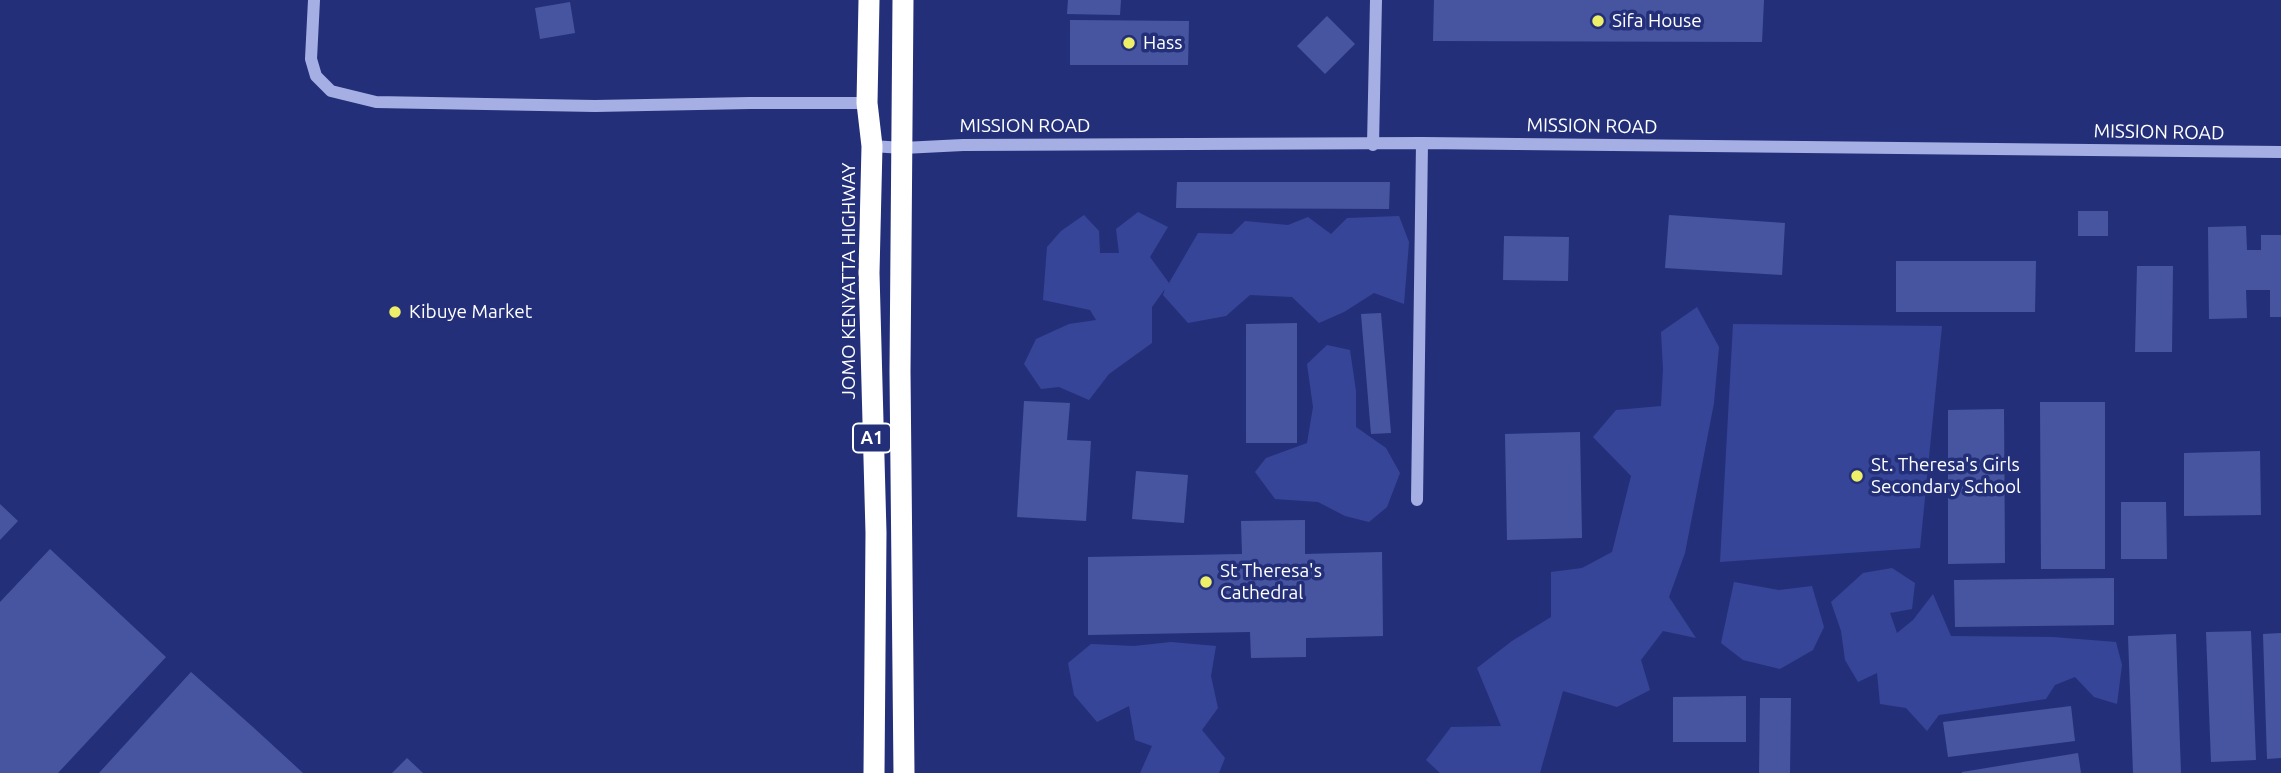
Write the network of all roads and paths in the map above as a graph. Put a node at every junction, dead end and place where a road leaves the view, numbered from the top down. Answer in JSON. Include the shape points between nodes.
{"nodes":[{"id":1,"x":314,"y":0,"type":"edge"},
{"id":2,"x":869,"y":0,"type":"edge"},
{"id":3,"x":903,"y":0,"type":"edge"},
{"id":4,"x":1376,"y":0,"type":"edge"},
{"id":5,"x":867,"y":103,"type":"junction"},
{"id":6,"x":1422,"y":144,"type":"junction"},
{"id":7,"x":1373,"y":145,"type":"junction"},
{"id":8,"x":872,"y":146,"type":"junction"},
{"id":9,"x":902,"y":148,"type":"junction"},
{"id":10,"x":2281,"y":152,"type":"edge"},
{"id":11,"x":1418,"y":500,"type":"dead end"},
{"id":12,"x":874,"y":773,"type":"edge"},
{"id":13,"x":904,"y":773,"type":"edge"}],
"edges":[{"from":1,"to":5,"type":"street","via":[[311,59],[316,76],[331,92],[376,102],[595,106]]},
{"from":2,"to":5,"type":"highway","name":"JOMO KENYATTA HIGHWAY","number":"A1"},
{"from":3,"to":9,"type":"highway","number":"A1"},
{"from":4,"to":7,"type":"street"},
{"from":5,"to":8,"type":"highway","name":"JOMO KENYATTA HIGHWAY","number":"A1"},
{"from":6,"to":7,"type":"street","name":"MISSION ROAD"},
{"from":6,"to":10,"type":"street","name":"MISSION ROAD"},
{"from":6,"to":11,"type":"street"},
{"from":7,"to":9,"type":"street","name":"MISSION ROAD"},
{"from":8,"to":9,"type":"street","name":"MISSION ROAD"},
{"from":8,"to":12,"type":"highway","name":"JOMO KENYATTA HIGHWAY","number":"A1"},
{"from":9,"to":13,"type":"highway","number":"A1"}]}
